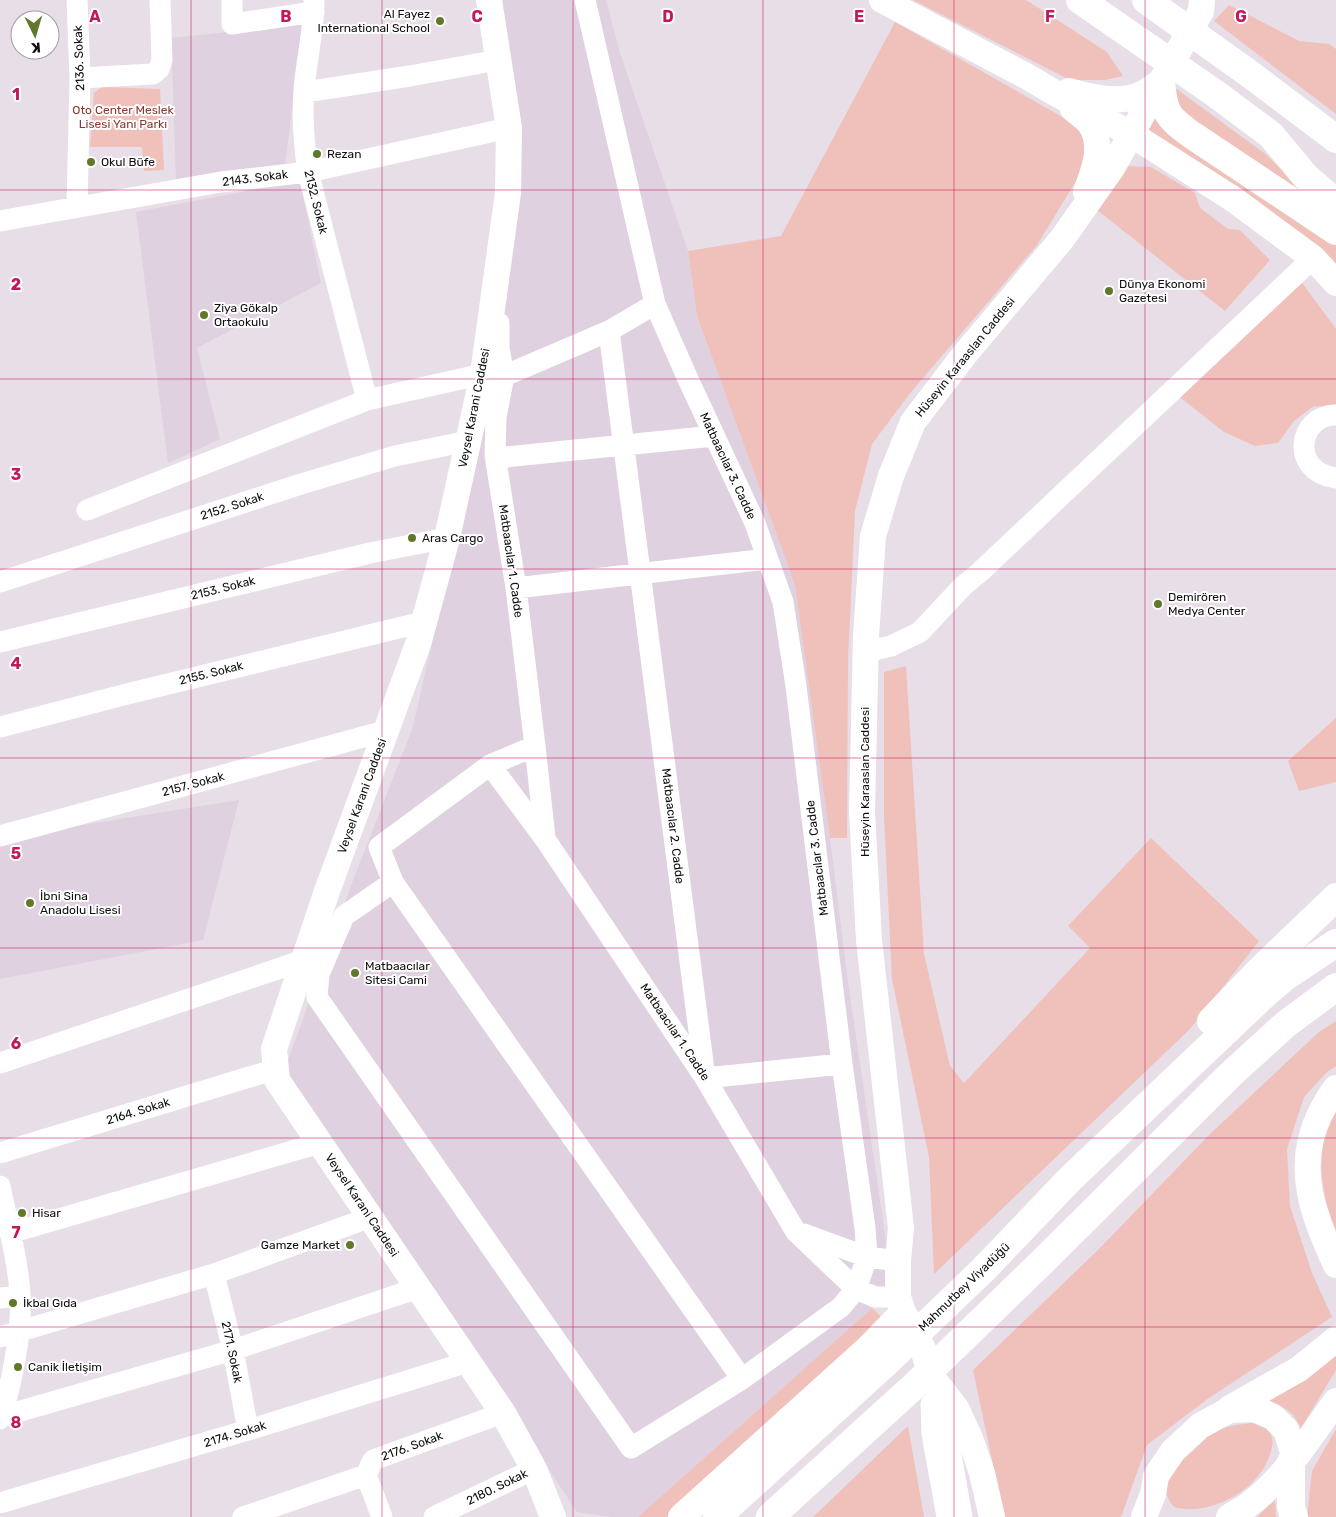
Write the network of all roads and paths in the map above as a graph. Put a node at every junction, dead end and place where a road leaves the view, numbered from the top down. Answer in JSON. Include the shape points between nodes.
{"nodes":[{"id":1,"x":77,"y":0,"type":"edge"},
{"id":2,"x":160,"y":0,"type":"edge"},
{"id":3,"x":232,"y":0,"type":"edge"},
{"id":4,"x":489,"y":0,"type":"edge"},
{"id":5,"x":585,"y":0,"type":"edge"},
{"id":6,"x":882,"y":0,"type":"edge"},
{"id":7,"x":1080,"y":0,"type":"edge"},
{"id":8,"x":1146,"y":0,"type":"edge"},
{"id":9,"x":1204,"y":4,"type":"edge"},
{"id":10,"x":314,"y":6,"type":"edge"},
{"id":11,"x":498,"y":60,"type":"junction"},
{"id":12,"x":1028,"y":77,"type":"junction"},
{"id":13,"x":80,"y":78,"type":"junction"},
{"id":14,"x":1161,"y":82,"type":"junction"},
{"id":15,"x":305,"y":92,"type":"junction"},
{"id":16,"x":1055,"y":93,"type":"junction"},
{"id":17,"x":509,"y":128,"type":"junction"},
{"id":18,"x":1131,"y":134,"type":"junction"},
{"id":19,"x":1271,"y":135,"type":"junction"},
{"id":20,"x":1336,"y":139,"type":"edge"},
{"id":21,"x":1170,"y":159,"type":"junction"},
{"id":22,"x":1112,"y":168,"type":"junction"},
{"id":23,"x":308,"y":172,"type":"junction"},
{"id":24,"x":1336,"y":185,"type":"edge"},
{"id":25,"x":1336,"y":204,"type":"edge"},
{"id":26,"x":77,"y":206,"type":"junction"},
{"id":27,"x":0,"y":221,"type":"edge"},
{"id":28,"x":1336,"y":231,"type":"edge"},
{"id":29,"x":1062,"y":239,"type":"junction"},
{"id":30,"x":511,"y":248,"type":"dead end"},
{"id":31,"x":1313,"y":258,"type":"junction"},
{"id":32,"x":1336,"y":283,"type":"edge"},
{"id":33,"x":655,"y":304,"type":"junction"},
{"id":34,"x":609,"y":331,"type":"junction"},
{"id":35,"x":493,"y":375,"type":"junction"},
{"id":36,"x":367,"y":400,"type":"junction"},
{"id":37,"x":1336,"y":415,"type":"edge"},
{"id":38,"x":714,"y":436,"type":"junction"},
{"id":39,"x":468,"y":442,"type":"junction"},
{"id":40,"x":624,"y":445,"type":"junction"},
{"id":41,"x":496,"y":458,"type":"junction"},
{"id":42,"x":1336,"y":478,"type":"edge"},
{"id":43,"x":87,"y":510,"type":"dead end"},
{"id":44,"x":447,"y":538,"type":"junction"},
{"id":45,"x":768,"y":559,"type":"junction"},
{"id":46,"x":640,"y":574,"type":"junction"},
{"id":47,"x":0,"y":582,"type":"edge"},
{"id":48,"x":516,"y":588,"type":"junction"},
{"id":49,"x":423,"y":622,"type":"junction"},
{"id":50,"x":0,"y":642,"type":"edge"},
{"id":51,"x":866,"y":652,"type":"junction"},
{"id":52,"x":0,"y":726,"type":"edge"},
{"id":53,"x":385,"y":731,"type":"junction"},
{"id":54,"x":535,"y":746,"type":"junction"},
{"id":55,"x":490,"y":765,"type":"junction"},
{"id":56,"x":0,"y":836,"type":"edge"},
{"id":57,"x":545,"y":838,"type":"junction"},
{"id":58,"x":393,"y":882,"type":"junction"},
{"id":59,"x":1336,"y":897,"type":"edge"},
{"id":60,"x":1336,"y":943,"type":"edge"},
{"id":61,"x":304,"y":960,"type":"junction"},
{"id":62,"x":1336,"y":987,"type":"edge"},
{"id":63,"x":1200,"y":1045,"type":"junction"},
{"id":64,"x":0,"y":1063,"type":"edge"},
{"id":65,"x":842,"y":1064,"type":"junction"},
{"id":66,"x":276,"y":1069,"type":"junction"},
{"id":67,"x":706,"y":1078,"type":"junction"},
{"id":68,"x":1336,"y":1088,"type":"edge"},
{"id":69,"x":320,"y":1143,"type":"junction"},
{"id":70,"x":0,"y":1153,"type":"edge"},
{"id":71,"x":0,"y":1186,"type":"edge"},
{"id":72,"x":371,"y":1217,"type":"junction"},
{"id":73,"x":5,"y":1223,"type":"edge"},
{"id":74,"x":796,"y":1232,"type":"junction"},
{"id":75,"x":867,"y":1258,"type":"junction"},
{"id":76,"x":898,"y":1261,"type":"junction"},
{"id":77,"x":1336,"y":1265,"type":"edge"},
{"id":78,"x":214,"y":1274,"type":"junction"},
{"id":79,"x":418,"y":1288,"type":"junction"},
{"id":80,"x":856,"y":1289,"type":"junction"},
{"id":81,"x":10,"y":1297,"type":"edge"},
{"id":82,"x":901,"y":1304,"type":"junction"},
{"id":83,"x":9,"y":1335,"type":"edge"},
{"id":84,"x":1336,"y":1339,"type":"edge"},
{"id":85,"x":233,"y":1350,"type":"junction"},
{"id":86,"x":468,"y":1362,"type":"junction"},
{"id":87,"x":931,"y":1377,"type":"junction"},
{"id":88,"x":742,"y":1379,"type":"junction"},
{"id":89,"x":1336,"y":1401,"type":"edge"},
{"id":90,"x":1229,"y":1410,"type":"junction"},
{"id":91,"x":503,"y":1414,"type":"junction"},
{"id":92,"x":0,"y":1418,"type":"edge"},
{"id":93,"x":248,"y":1430,"type":"junction"},
{"id":94,"x":1293,"y":1460,"type":"junction"},
{"id":95,"x":534,"y":1469,"type":"junction"},
{"id":96,"x":366,"y":1475,"type":"junction"},
{"id":97,"x":0,"y":1503,"type":"edge"},
{"id":98,"x":1148,"y":1506,"type":"edge"},
{"id":99,"x":243,"y":1517,"type":"edge"},
{"id":100,"x":382,"y":1517,"type":"edge"},
{"id":101,"x":434,"y":1517,"type":"edge"},
{"id":102,"x":553,"y":1517,"type":"edge"},
{"id":103,"x":680,"y":1517,"type":"edge"},
{"id":104,"x":717,"y":1517,"type":"edge"},
{"id":105,"x":770,"y":1517,"type":"edge"},
{"id":106,"x":947,"y":1517,"type":"edge"},
{"id":107,"x":962,"y":1517,"type":"edge"},
{"id":108,"x":992,"y":1517,"type":"edge"},
{"id":109,"x":1166,"y":1517,"type":"edge"},
{"id":110,"x":1229,"y":1517,"type":"edge"},
{"id":111,"x":1294,"y":1517,"type":"edge"}],
"edges":[{"from":1,"to":13,"type":"street","name":"2136. Sokak"},
{"from":2,"to":13,"type":"street","via":[[162,60],[159,69],[153,74]]},
{"from":3,"to":10,"type":"street","via":[[232,24]]},
{"from":4,"to":11,"type":"main road","name":"Veysel Karani Caddesi"},
{"from":5,"to":33,"type":"street","name":"Matbaacılar 3. Cadde"},
{"from":6,"to":12,"type":"main road"},
{"from":7,"to":19,"type":"highway"},
{"from":8,"to":20,"type":"highway"},
{"from":9,"to":14,"type":"main road"},
{"from":10,"to":15,"type":"street","name":"2132. Sokak"},
{"from":11,"to":15,"type":"street"},
{"from":11,"to":17,"type":"main road","name":"Veysel Karani Caddesi"},
{"from":12,"to":14,"type":"main road","via":[[1078,94],[1124,100],[1144,94]]},
{"from":12,"to":16,"type":"main road"},
{"from":13,"to":26,"type":"street","name":"2136. Sokak"},
{"from":14,"to":18,"type":"main road"},
{"from":14,"to":28,"type":"highway","via":[[1166,112],[1175,122]]},
{"from":15,"to":23,"type":"street","name":"2132. Sokak","via":[[303,140]]},
{"from":16,"to":18,"type":"main road"},
{"from":16,"to":29,"type":"main road","via":[[1086,119],[1096,142],[1096,164]]},
{"from":17,"to":23,"type":"street","name":"2143. Sokak"},
{"from":17,"to":35,"type":"main road","name":"Veysel Karani Caddesi","via":[[508,193]]},
{"from":18,"to":21,"type":"main road"},
{"from":18,"to":22,"type":"main road"},
{"from":19,"to":24,"type":"highway"},
{"from":19,"to":25,"type":"highway","via":[[1305,176]]},
{"from":21,"to":22,"type":"main road","via":[[1138,157],[1124,160]]},
{"from":21,"to":31,"type":"main road","via":[[1233,199]]},
{"from":22,"to":29,"type":"main road"},
{"from":23,"to":26,"type":"street","name":"2143. Sokak","via":[[221,182]]},
{"from":23,"to":36,"type":"street","name":"2132. Sokak"},
{"from":26,"to":27,"type":"street","name":"2143. Sokak"},
{"from":29,"to":51,"type":"main road","name":"Hüseyin Karaaslan Caddesi","via":[[965,354],[913,422],[891,476],[873,536]]},
{"from":30,"to":35,"type":"street","via":[[505,269],[499,312],[499,348]]},
{"from":31,"to":32,"type":"main road"},
{"from":31,"to":51,"type":"street","via":[[963,586],[920,632],[891,646]]},
{"from":33,"to":34,"type":"street"},
{"from":33,"to":38,"type":"street","name":"Matbaacılar 3. Cadde"},
{"from":34,"to":35,"type":"street"},
{"from":34,"to":40,"type":"street","name":"Matbaacılar 2. Cadde"},
{"from":35,"to":36,"type":"street"},
{"from":35,"to":39,"type":"main road","name":"Veysel Karani Caddesi"},
{"from":35,"to":41,"type":"street","name":"Matbaacılar 1. Cadde"},
{"from":36,"to":43,"type":"street"},
{"from":37,"to":42,"type":"street","via":[[1320,419],[1311,427],[1304,449],[1314,470]]},
{"from":38,"to":40,"type":"street"},
{"from":38,"to":45,"type":"street","name":"Matbaacılar 3. Cadde","via":[[755,523]]},
{"from":39,"to":44,"type":"main road","name":"Veysel Karani Caddesi"},
{"from":39,"to":47,"type":"street","name":"2152. Sokak","via":[[395,456],[330,475]]},
{"from":40,"to":41,"type":"street"},
{"from":40,"to":46,"type":"street","name":"Matbaacılar 2. Cadde"},
{"from":41,"to":48,"type":"street","name":"Matbaacılar 1. Cadde"},
{"from":44,"to":49,"type":"main road","name":"Veysel Karani Caddesi"},
{"from":44,"to":50,"type":"street","name":"2153. Sokak","via":[[370,553]]},
{"from":45,"to":46,"type":"street"},
{"from":45,"to":65,"type":"street","name":"Matbaacılar 3. Cadde","via":[[783,602],[796,686]]},
{"from":46,"to":48,"type":"street"},
{"from":46,"to":67,"type":"street","name":"Matbaacılar 2. Cadde"},
{"from":48,"to":54,"type":"street","name":"Matbaacılar 1. Cadde"},
{"from":49,"to":52,"type":"street","name":"2155. Sokak"},
{"from":49,"to":53,"type":"main road","name":"Veysel Karani Caddesi","via":[[418,644]]},
{"from":51,"to":76,"type":"main road","name":"Hüseyin Karaaslan Caddesi","via":[[862,812],[869,940],[902,1228]]},
{"from":53,"to":56,"type":"street","name":"2157. Sokak"},
{"from":53,"to":61,"type":"main road","name":"Veysel Karani Caddesi"},
{"from":54,"to":55,"type":"street"},
{"from":54,"to":57,"type":"street","name":"Matbaacılar 1. Cadde"},
{"from":55,"to":57,"type":"street","name":"Matbaacılar 1. Cadde"},
{"from":55,"to":58,"type":"street","via":[[379,847]]},
{"from":57,"to":67,"type":"street","name":"Matbaacılar 1. Cadde"},
{"from":58,"to":88,"type":"street"},
{"from":58,"to":88,"type":"street","name":"Matbaacılar 3. Cadde","via":[[344,916],[319,974],[317,998],[631,1448]]},
{"from":59,"to":63,"type":"highway","via":[[1263,967]]},
{"from":60,"to":63,"type":"highway","via":[[1285,977]]},
{"from":61,"to":64,"type":"street"},
{"from":61,"to":66,"type":"main road","name":"Veysel Karani Caddesi","via":[[274,1049]]},
{"from":62,"to":105,"type":"highway","via":[[1286,1024],[1231,1074],[913,1387]]},
{"from":63,"to":104,"type":"highway","name":"Mahmutbey Viyadüğü","via":[[983,1270]]},
{"from":65,"to":67,"type":"street"},
{"from":65,"to":75,"type":"street","name":"Matbaacılar 3. Cadde"},
{"from":66,"to":69,"type":"main road","name":"Veysel Karani Caddesi","via":[[276,1080]]},
{"from":66,"to":70,"type":"street","name":"2164. Sokak"},
{"from":67,"to":74,"type":"street","name":"Matbaacılar 1. Cadde"},
{"from":68,"to":77,"type":"main road","via":[[1315,1124],[1307,1150],[1306,1179],[1312,1206]]},
{"from":69,"to":72,"type":"main road","name":"Veysel Karani Caddesi"},
{"from":69,"to":73,"type":"street"},
{"from":71,"to":73,"type":"street"},
{"from":72,"to":78,"type":"street"},
{"from":72,"to":79,"type":"main road","name":"Veysel Karani Caddesi"},
{"from":73,"to":81,"type":"street"},
{"from":74,"to":75,"type":"street"},
{"from":74,"to":80,"type":"street","name":"Matbaacılar 1. Cadde"},
{"from":75,"to":76,"type":"street"},
{"from":75,"to":80,"type":"street","name":"Matbaacılar 3. Cadde"},
{"from":76,"to":82,"type":"main road","name":"Hüseyin Karaaslan Caddesi"},
{"from":78,"to":83,"type":"street"},
{"from":78,"to":85,"type":"street","name":"2171. Sokak"},
{"from":79,"to":85,"type":"street"},
{"from":79,"to":86,"type":"main road","name":"Veysel Karani Caddesi"},
{"from":80,"to":82,"type":"street","name":"Matbaacılar 1. Cadde"},
{"from":80,"to":88,"type":"street","name":"Matbaacılar 3. Cadde","via":[[841,1308]]},
{"from":81,"to":83,"type":"street"},
{"from":82,"to":87,"type":"main road","name":"Hüseyin Karaaslan Caddesi","via":[[923,1349]]},
{"from":82,"to":103,"type":"main road","via":[[866,1350]]},
{"from":83,"to":92,"type":"street","via":[[9,1383]]},
{"from":84,"to":90,"type":"main road","via":[[1299,1369]]},
{"from":85,"to":92,"type":"street"},
{"from":85,"to":93,"type":"street","name":"2171. Sokak"},
{"from":86,"to":91,"type":"main road","name":"Veysel Karani Caddesi"},
{"from":86,"to":93,"type":"street","name":"2174. Sokak"},
{"from":87,"to":106,"type":"street","via":[[932,1434]]},
{"from":87,"to":107,"type":"street","via":[[944,1415]]},
{"from":87,"to":108,"type":"main road","via":[[956,1408],[970,1438]]},
{"from":89,"to":94,"type":"main road"},
{"from":90,"to":94,"type":"main road","via":[[1255,1409],[1273,1417],[1286,1430]]},
{"from":90,"to":98,"type":"main road","via":[[1200,1426],[1173,1451],[1156,1476]]},
{"from":91,"to":95,"type":"main road","name":"Veysel Karani Caddesi"},
{"from":91,"to":96,"type":"street","name":"2176. Sokak","via":[[373,1460]]},
{"from":93,"to":97,"type":"street","name":"2174. Sokak"},
{"from":94,"to":110,"type":"main road","via":[[1252,1502]]},
{"from":94,"to":111,"type":"highway","via":[[1291,1507]]},
{"from":95,"to":101,"type":"street","name":"2180. Sokak"},
{"from":95,"to":102,"type":"main road","name":"Veysel Karani Caddesi"},
{"from":96,"to":99,"type":"street"},
{"from":96,"to":100,"type":"street"},
{"from":98,"to":109,"type":"main road"}]}
